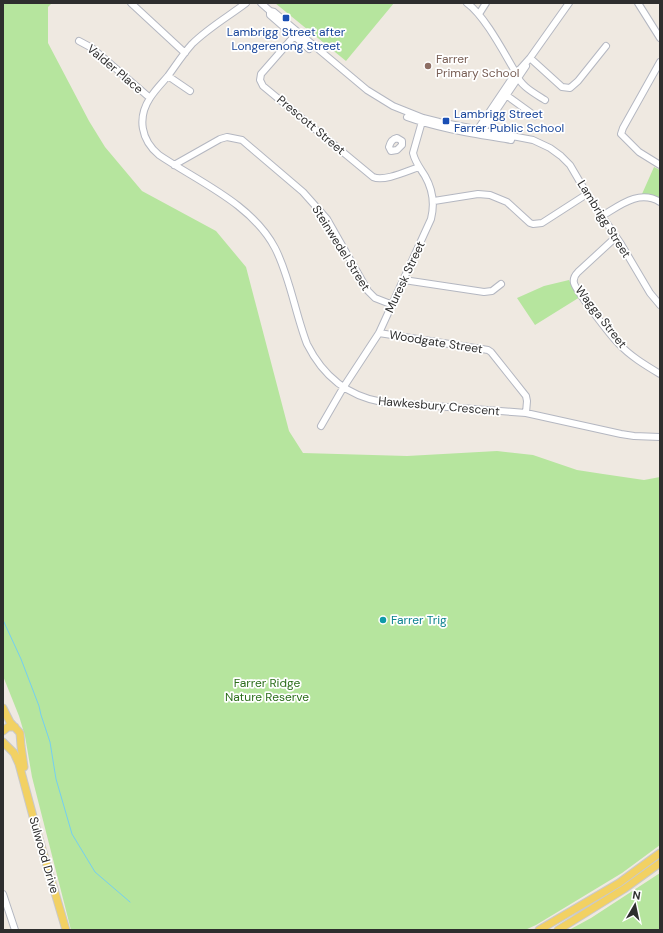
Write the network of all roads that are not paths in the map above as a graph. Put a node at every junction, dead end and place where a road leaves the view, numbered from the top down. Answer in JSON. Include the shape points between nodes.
{"nodes":[{"id":1,"x":131,"y":3,"type":"edge"},
{"id":2,"x":246,"y":3,"type":"edge"},
{"id":3,"x":261,"y":3,"type":"edge"},
{"id":4,"x":467,"y":3,"type":"edge"},
{"id":5,"x":486,"y":3,"type":"edge"},
{"id":6,"x":569,"y":3,"type":"edge"},
{"id":7,"x":638,"y":3,"type":"edge"},
{"id":8,"x":479,"y":14,"type":"junction"},
{"id":9,"x":295,"y":34,"type":"junction"},
{"id":10,"x":660,"y":38,"type":"edge"},
{"id":11,"x":79,"y":40,"type":"dead end"},
{"id":12,"x":606,"y":46,"type":"dead end"},
{"id":13,"x":185,"y":52,"type":"junction"},
{"id":14,"x":530,"y":58,"type":"junction"},
{"id":15,"x":660,"y":62,"type":"edge"},
{"id":16,"x":168,"y":76,"type":"junction"},
{"id":17,"x":517,"y":76,"type":"junction"},
{"id":18,"x":190,"y":91,"type":"dead end"},
{"id":19,"x":506,"y":95,"type":"junction"},
{"id":20,"x":150,"y":98,"type":"junction"},
{"id":21,"x":545,"y":100,"type":"dead end"},
{"id":22,"x":535,"y":116,"type":"dead end"},
{"id":23,"x":422,"y":120,"type":"junction"},
{"id":24,"x":479,"y":132,"type":"junction"},
{"id":25,"x":402,"y":145,"type":"dead end"},
{"id":26,"x":413,"y":149,"type":"junction"},
{"id":27,"x":174,"y":165,"type":"junction"},
{"id":28,"x":660,"y":165,"type":"edge"},
{"id":29,"x":419,"y":167,"type":"junction"},
{"id":30,"x":587,"y":194,"type":"junction"},
{"id":31,"x":434,"y":201,"type":"junction"},
{"id":32,"x":660,"y":202,"type":"edge"},
{"id":33,"x":602,"y":216,"type":"junction"},
{"id":34,"x":616,"y":237,"type":"junction"},
{"id":35,"x":404,"y":280,"type":"junction"},
{"id":36,"x":502,"y":284,"type":"dead end"},
{"id":37,"x":392,"y":305,"type":"junction"},
{"id":38,"x":660,"y":305,"type":"edge"},
{"id":39,"x":379,"y":333,"type":"junction"},
{"id":40,"x":660,"y":374,"type":"edge"},
{"id":41,"x":343,"y":388,"type":"junction"},
{"id":42,"x":526,"y":413,"type":"junction"},
{"id":43,"x":321,"y":426,"type":"dead end"},
{"id":44,"x":660,"y":437,"type":"edge"},
{"id":45,"x":3,"y":708,"type":"edge"},
{"id":46,"x":15,"y":727,"type":"junction"},
{"id":47,"x":3,"y":728,"type":"edge"},
{"id":48,"x":21,"y":739,"type":"junction"},
{"id":49,"x":5,"y":744,"type":"edge"},
{"id":50,"x":24,"y":779,"type":"junction"},
{"id":51,"x":660,"y":853,"type":"edge"},
{"id":52,"x":660,"y":863,"type":"edge"},
{"id":53,"x":3,"y":894,"type":"edge"},
{"id":54,"x":9,"y":912,"type":"junction"},
{"id":55,"x":3,"y":915,"type":"edge"},
{"id":56,"x":15,"y":930,"type":"edge"},
{"id":57,"x":66,"y":930,"type":"edge"},
{"id":58,"x":539,"y":930,"type":"edge"},
{"id":59,"x":558,"y":930,"type":"edge"}],
"edges":[{"from":1,"to":13,"type":"street"},
{"from":2,"to":13,"type":"street","name":"Hawkesbury Crescent"},
{"from":3,"to":9,"type":"street","name":"Lambrigg Street","via":[[270,14]]},
{"from":4,"to":8,"type":"street"},
{"from":5,"to":8,"type":"street"},
{"from":6,"to":14,"type":"street"},
{"from":7,"to":10,"type":"street"},
{"from":8,"to":17,"type":"street"},
{"from":9,"to":23,"type":"street","name":"Lambrigg Street","via":[[364,94],[391,110]]},
{"from":9,"to":29,"type":"street","name":"Prescott Street","via":[[261,74],[263,86],[373,177],[384,179]]},
{"from":11,"to":20,"type":"street","name":"Valder Place","via":[[92,48]]},
{"from":12,"to":14,"type":"street","via":[[570,88],[562,86]]},
{"from":13,"to":16,"type":"street","name":"Hawkesbury Crescent"},
{"from":14,"to":17,"type":"street"},
{"from":15,"to":28,"type":"street","via":[[621,134],[639,152]]},
{"from":16,"to":18,"type":"street"},
{"from":16,"to":20,"type":"street","name":"Hawkesbury Crescent"},
{"from":17,"to":19,"type":"street"},
{"from":17,"to":21,"type":"street","via":[[521,83]]},
{"from":17,"to":24,"type":"street"},
{"from":19,"to":22,"type":"street"},
{"from":19,"to":24,"type":"street"},
{"from":20,"to":27,"type":"street","name":"Hawkesbury Crescent","via":[[144,112],[144,135],[154,151]]},
{"from":23,"to":24,"type":"street","name":"Lambrigg Street"},
{"from":23,"to":26,"type":"street"},
{"from":24,"to":30,"type":"street","name":"Lambrigg Street","via":[[533,140],[550,148],[570,165]]},
{"from":25,"to":26,"type":"street"},
{"from":26,"to":29,"type":"street","name":"Muresk Street"},
{"from":27,"to":37,"type":"street","name":"Steinwedel Street","via":[[220,139],[242,140],[297,185],[314,203],[327,219],[368,291],[374,298]]},
{"from":27,"to":41,"type":"street","name":"Hawkesbury Crescent","via":[[238,206],[263,231],[281,262],[307,344],[320,365]]},
{"from":29,"to":31,"type":"street","name":"Muresk Street","via":[[431,188]]},
{"from":30,"to":31,"type":"street","via":[[542,223],[533,224],[507,202],[490,195],[478,194]]},
{"from":30,"to":33,"type":"street","name":"Lambrigg Street"},
{"from":31,"to":35,"type":"street","name":"Muresk Street","via":[[431,219]]},
{"from":32,"to":33,"type":"street","via":[[649,198],[634,198]]},
{"from":33,"to":34,"type":"street","name":"Lambrigg Street"},
{"from":34,"to":38,"type":"street","name":"Lambrigg Street"},
{"from":34,"to":40,"type":"street","name":"Wagga Street","via":[[578,272],[574,283],[618,342],[639,361]]},
{"from":35,"to":36,"type":"street","via":[[484,292],[492,291]]},
{"from":35,"to":37,"type":"street","name":"Muresk Street"},
{"from":37,"to":39,"type":"street","name":"Muresk Street"},
{"from":39,"to":41,"type":"street","name":"Muresk Street"},
{"from":39,"to":42,"type":"street","name":"Woodgate Street","via":[[488,350],[524,391],[527,401]]},
{"from":41,"to":42,"type":"street","name":"Hawkesbury Crescent","via":[[364,398],[382,402]]},
{"from":41,"to":43,"type":"street","name":"Muresk Street"},
{"from":42,"to":44,"type":"street","name":"Hawkesbury Crescent","via":[[620,434]]},
{"from":45,"to":46,"type":"main road","name":"Sulwood Drive"},
{"from":46,"to":47,"type":"main road"},
{"from":46,"to":48,"type":"main road","name":"Sulwood Drive"},
{"from":48,"to":49,"type":"main road","name":"Sulwood Drive","via":[[17,744]]},
{"from":48,"to":50,"type":"main road","name":"Sulwood Drive"},
{"from":49,"to":50,"type":"main road","name":"Sulwood Drive","via":[[18,759]]},
{"from":50,"to":57,"type":"main road","name":"Sulwood Drive"},
{"from":51,"to":58,"type":"main road","via":[[619,883]]},
{"from":52,"to":59,"type":"main road","via":[[606,901]]},
{"from":53,"to":54,"type":"street"},
{"from":54,"to":55,"type":"street"},
{"from":54,"to":56,"type":"street"}]}
